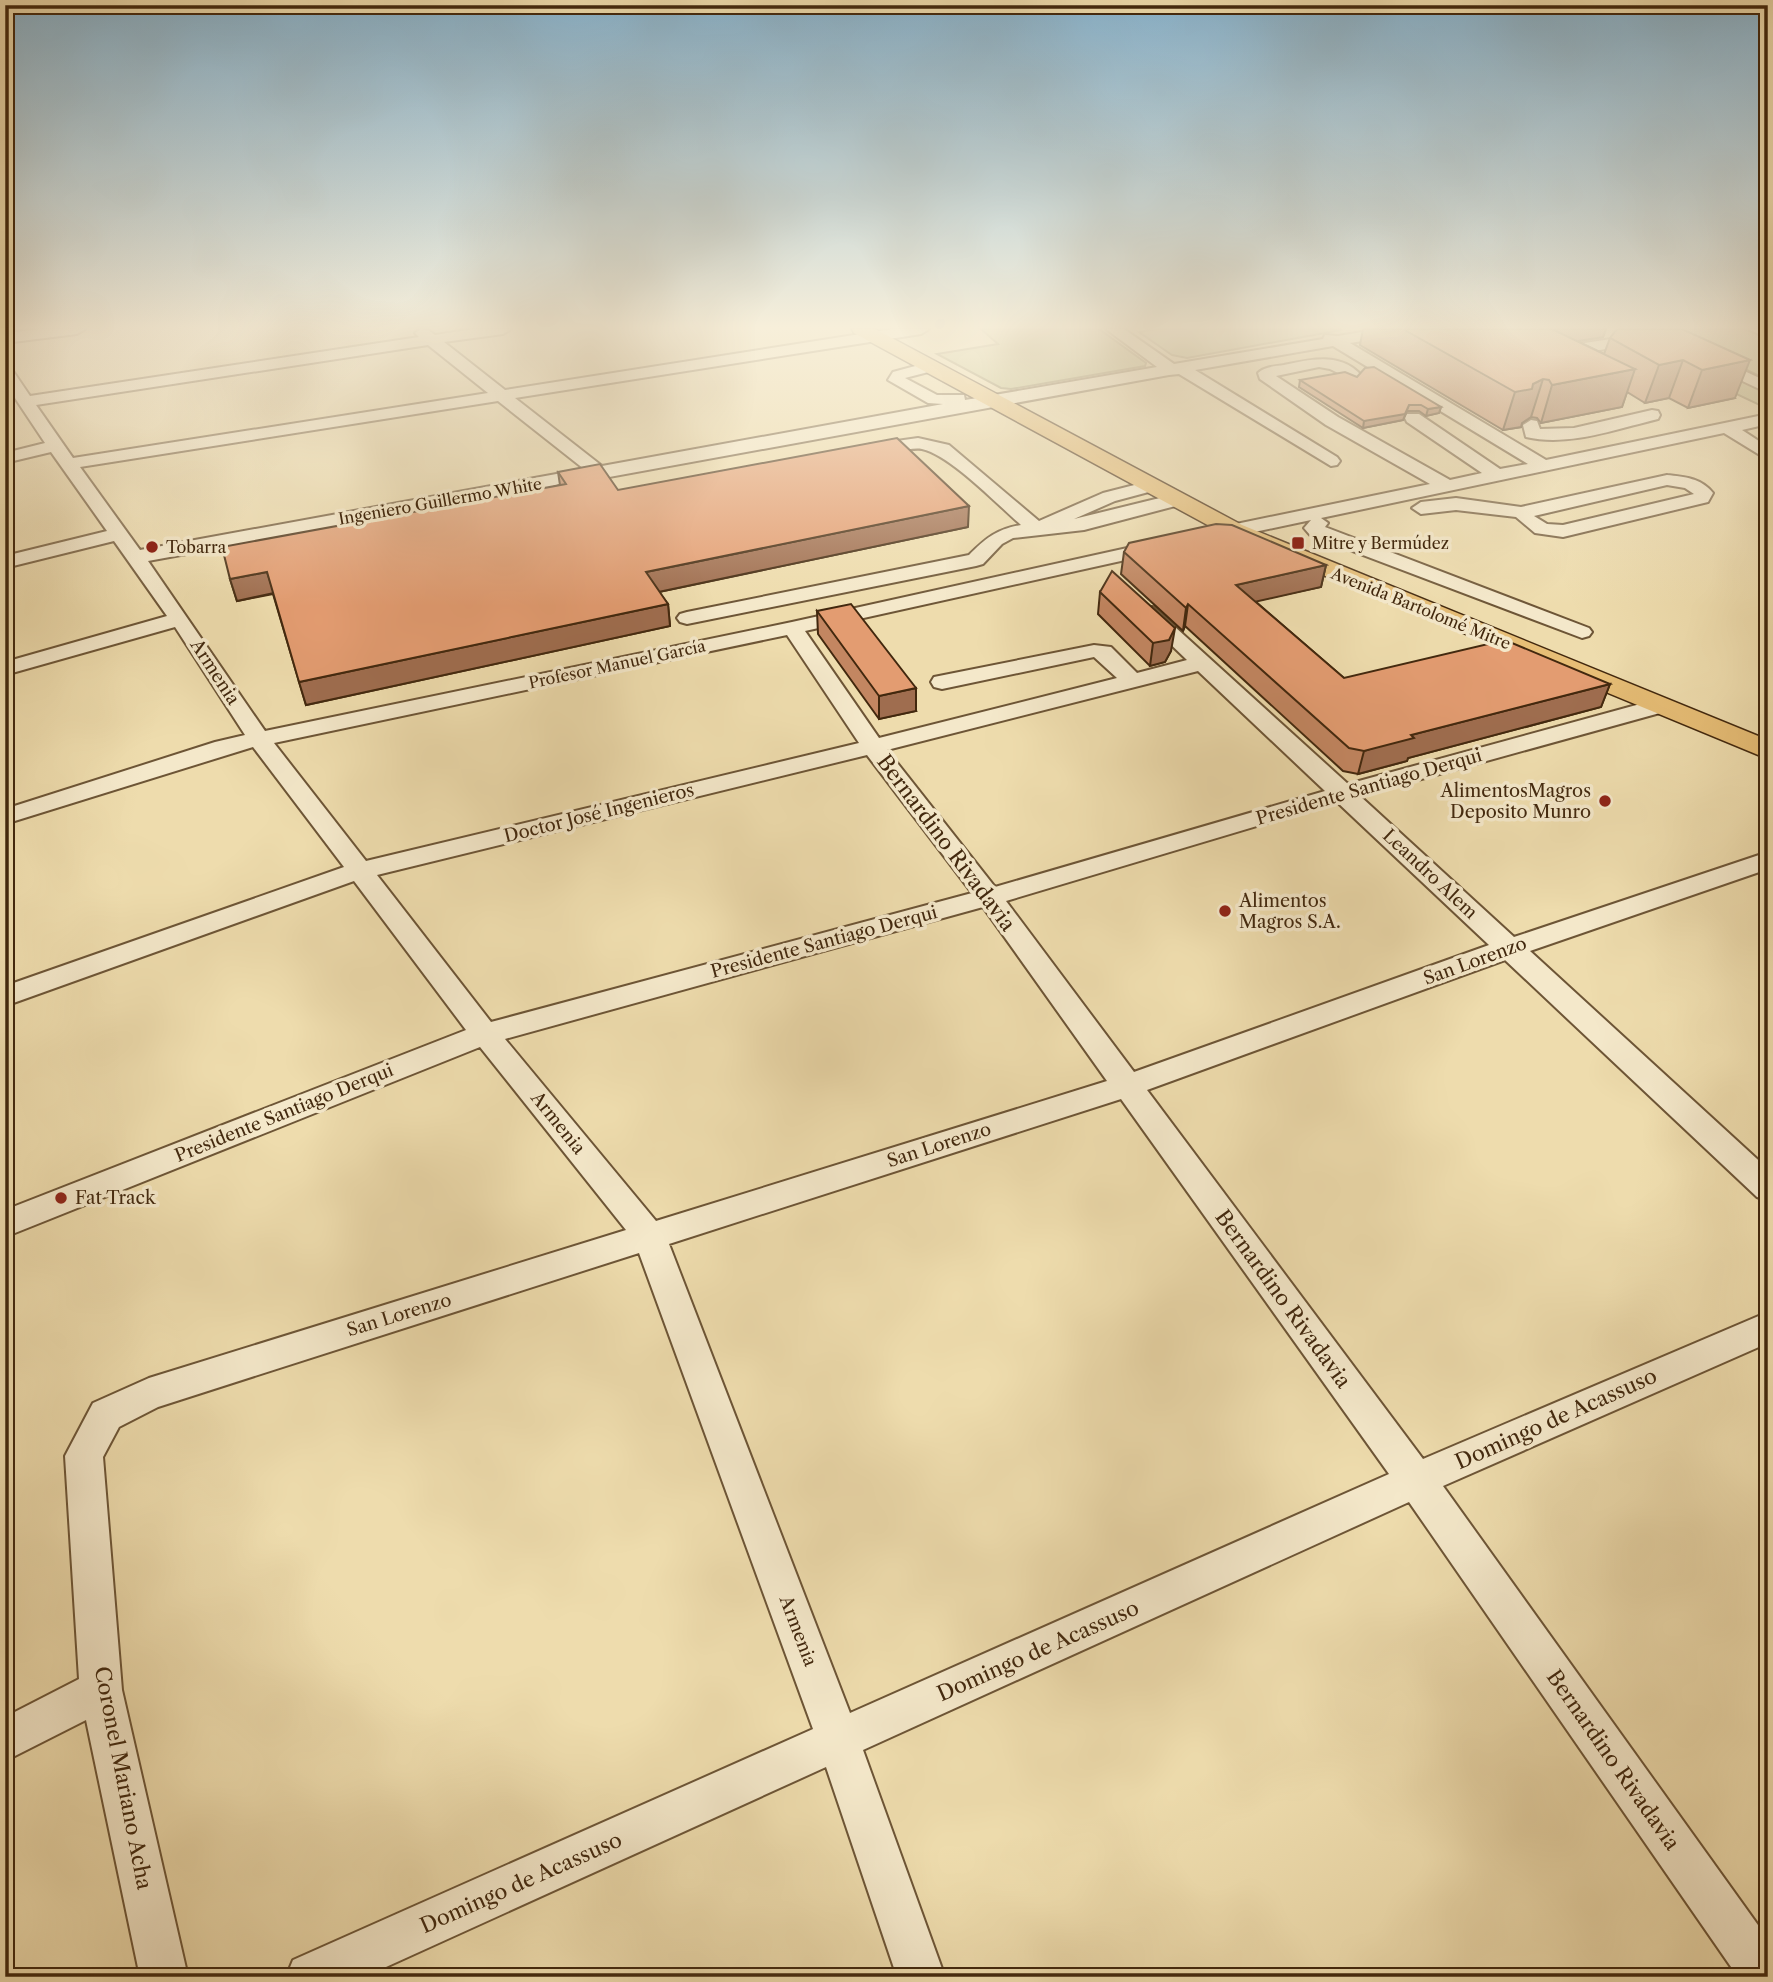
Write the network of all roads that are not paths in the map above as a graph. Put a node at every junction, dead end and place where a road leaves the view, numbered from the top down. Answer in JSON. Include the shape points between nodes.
{"nodes":[{"id":1,"x":40,"y":421,"type":"edge"},
{"id":2,"x":345,"y":421,"type":"edge"},
{"id":3,"x":535,"y":421,"type":"edge"},
{"id":4,"x":860,"y":421,"type":"edge"},
{"id":5,"x":1032,"y":421,"type":"edge"},
{"id":6,"x":1264,"y":421,"type":"edge"},
{"id":7,"x":1331,"y":421,"type":"edge"},
{"id":8,"x":1470,"y":421,"type":"edge"},
{"id":9,"x":1633,"y":421,"type":"edge"},
{"id":10,"x":1757,"y":421,"type":"edge"},
{"id":11,"x":1531,"y":425,"type":"edge"},
{"id":12,"x":1727,"y":428,"type":"junction"},
{"id":13,"x":1365,"y":440,"type":"junction"},
{"id":14,"x":1760,"y":441,"type":"edge"},
{"id":15,"x":55,"y":446,"type":"junction"},
{"id":16,"x":847,"y":454,"type":"edge"},
{"id":17,"x":1768,"y":455,"type":"edge"},
{"id":18,"x":5,"y":458,"type":"edge"},
{"id":19,"x":1472,"y":458,"type":"junction"},
{"id":20,"x":1331,"y":461,"type":"dead end"},
{"id":21,"x":68,"y":464,"type":"junction"},
{"id":22,"x":1544,"y":466,"type":"junction"},
{"id":23,"x":1418,"y":471,"type":"junction"},
{"id":24,"x":598,"y":472,"type":"junction"},
{"id":25,"x":1498,"y":475,"type":"junction"},
{"id":26,"x":1150,"y":486,"type":"junction"},
{"id":27,"x":1447,"y":486,"type":"junction"},
{"id":28,"x":1176,"y":500,"type":"junction"},
{"id":29,"x":1525,"y":513,"type":"junction"},
{"id":30,"x":1300,"y":517,"type":"junction"},
{"id":31,"x":1319,"y":523,"type":"junction"},
{"id":32,"x":1037,"y":528,"type":"junction"},
{"id":33,"x":1234,"y":530,"type":"junction"},
{"id":34,"x":119,"y":534,"type":"junction"},
{"id":35,"x":135,"y":557,"type":"junction"},
{"id":36,"x":5,"y":562,"type":"edge"},
{"id":37,"x":1092,"y":562,"type":"junction"},
{"id":38,"x":1112,"y":580,"type":"edge"},
{"id":39,"x":1132,"y":599,"type":"edge"},
{"id":40,"x":687,"y":618,"type":"dead end"},
{"id":41,"x":180,"y":619,"type":"junction"},
{"id":42,"x":792,"y":628,"type":"junction"},
{"id":43,"x":1582,"y":632,"type":"dead end"},
{"id":44,"x":1517,"y":648,"type":"junction"},
{"id":45,"x":1480,"y":657,"type":"edge"},
{"id":46,"x":1202,"y":663,"type":"junction"},
{"id":47,"x":5,"y":669,"type":"edge"},
{"id":48,"x":1133,"y":681,"type":"junction"},
{"id":49,"x":942,"y":682,"type":"dead end"},
{"id":50,"x":1659,"y":706,"type":"junction"},
{"id":51,"x":259,"y":738,"type":"junction"},
{"id":52,"x":873,"y":747,"type":"junction"},
{"id":53,"x":1768,"y":750,"type":"edge"},
{"id":54,"x":1343,"y":793,"type":"junction"},
{"id":55,"x":5,"y":817,"type":"edge"},
{"id":56,"x":1763,"y":867,"type":"edge"},
{"id":57,"x":358,"y":871,"type":"junction"},
{"id":58,"x":989,"y":897,"type":"junction"},
{"id":59,"x":1509,"y":948,"type":"junction"},
{"id":60,"x":5,"y":996,"type":"edge"},
{"id":61,"x":485,"y":1034,"type":"junction"},
{"id":62,"x":1127,"y":1086,"type":"junction"},
{"id":63,"x":1768,"y":1188,"type":"edge"},
{"id":64,"x":5,"y":1224,"type":"edge"},
{"id":65,"x":650,"y":1237,"type":"junction"},
{"id":66,"x":1768,"y":1326,"type":"edge"},
{"id":67,"x":106,"y":1415,"type":"joint"},
{"id":68,"x":1416,"y":1480,"type":"junction"},
{"id":69,"x":101,"y":1690,"type":"junction"},
{"id":70,"x":5,"y":1740,"type":"edge"},
{"id":71,"x":839,"y":1741,"type":"junction"},
{"id":72,"x":164,"y":1977,"type":"edge"},
{"id":73,"x":310,"y":1977,"type":"edge"},
{"id":74,"x":921,"y":1977,"type":"edge"},
{"id":75,"x":1766,"y":1977,"type":"edge"}],
"edges":[{"from":1,"to":15,"type":"street","name":"Armenia"},
{"from":2,"to":21,"type":"street"},
{"from":3,"to":24,"type":"street"},
{"from":4,"to":24,"type":"street","name":"Ingeniero Guillermo White"},
{"from":5,"to":26,"type":"main road","name":"Avenida Bartolomé Mitre"},
{"from":6,"to":20,"type":"street"},
{"from":7,"to":13,"type":"street"},
{"from":8,"to":22,"type":"street"},
{"from":9,"to":11,"type":"street","via":[[1560,435],[1536,435]]},
{"from":10,"to":12,"type":"street","name":"Profesor Manuel García"},
{"from":12,"to":14,"type":"street"},
{"from":12,"to":22,"type":"street","name":"Profesor Manuel García"},
{"from":13,"to":19,"type":"street","via":[[1420,423]]},
{"from":13,"to":23,"type":"street"},
{"from":14,"to":17,"type":"street"},
{"from":15,"to":18,"type":"street"},
{"from":15,"to":21,"type":"street","name":"Armenia"},
{"from":16,"to":32,"type":"street","via":[[918,443],[943,449]]},
{"from":19,"to":23,"type":"street"},
{"from":19,"to":25,"type":"street"},
{"from":21,"to":34,"type":"street","name":"Armenia"},
{"from":22,"to":25,"type":"street","name":"Profesor Manuel García"},
{"from":23,"to":27,"type":"street"},
{"from":24,"to":35,"type":"street","name":"Ingeniero Guillermo White"},
{"from":25,"to":27,"type":"street","name":"Profesor Manuel García"},
{"from":26,"to":28,"type":"main road","name":"Avenida Bartolomé Mitre"},
{"from":26,"to":32,"type":"street","via":[[1110,497]]},
{"from":27,"to":30,"type":"street","name":"Profesor Manuel García"},
{"from":28,"to":32,"type":"street","via":[[1084,524]]},
{"from":28,"to":33,"type":"main road","name":"Avenida Bartolomé Mitre"},
{"from":29,"to":29,"type":"street","via":[[1532,524],[1563,531],[1702,498],[1704,493],[1690,483],[1667,480]]},
{"from":29,"to":31,"type":"street","via":[[1440,504],[1338,525]]},
{"from":30,"to":31,"type":"street"},
{"from":30,"to":33,"type":"street","name":"Profesor Manuel García"},
{"from":31,"to":43,"type":"street","via":[[1313,528],[1317,531]]},
{"from":32,"to":40,"type":"street","via":[[1008,533],[976,560]]},
{"from":33,"to":37,"type":"street","name":"Profesor Manuel García"},
{"from":33,"to":44,"type":"main road","name":"Avenida Bartolomé Mitre"},
{"from":34,"to":35,"type":"street","name":"Armenia"},
{"from":34,"to":36,"type":"street"},
{"from":35,"to":41,"type":"street","name":"Armenia"},
{"from":37,"to":38,"type":"street"},
{"from":37,"to":42,"type":"street","name":"Profesor Manuel García"},
{"from":39,"to":46,"type":"street","name":"Leandro Alem"},
{"from":41,"to":47,"type":"street"},
{"from":41,"to":51,"type":"street","name":"Armenia"},
{"from":42,"to":51,"type":"street","name":"Profesor Manuel García"},
{"from":42,"to":52,"type":"street","name":"Bernardino Rivadavia"},
{"from":44,"to":45,"type":"street"},
{"from":44,"to":50,"type":"main road","name":"Avenida Bartolomé Mitre"},
{"from":46,"to":48,"type":"street","name":"Doctor José Ingenieros"},
{"from":46,"to":54,"type":"street","name":"Leandro Alem"},
{"from":48,"to":49,"type":"street","via":[[1094,650]]},
{"from":48,"to":52,"type":"street","name":"Doctor José Ingenieros"},
{"from":50,"to":53,"type":"main road","name":"Avenida Bartolomé Mitre"},
{"from":50,"to":54,"type":"street","name":"Presidente Santiago Derqui"},
{"from":51,"to":55,"type":"street","name":"Profesor Manuel García"},
{"from":51,"to":57,"type":"street","name":"Armenia"},
{"from":52,"to":57,"type":"street","name":"Doctor José Ingenieros"},
{"from":52,"to":58,"type":"street","name":"Bernardino Rivadavia"},
{"from":54,"to":58,"type":"street","name":"Presidente Santiago Derqui"},
{"from":54,"to":59,"type":"street","name":"Leandro Alem"},
{"from":56,"to":59,"type":"street","name":"San Lorenzo"},
{"from":57,"to":60,"type":"street","name":"Doctor José Ingenieros"},
{"from":57,"to":61,"type":"street","name":"Armenia"},
{"from":58,"to":61,"type":"street","name":"Presidente Santiago Derqui"},
{"from":58,"to":62,"type":"street","name":"Bernardino Rivadavia"},
{"from":59,"to":62,"type":"street","name":"San Lorenzo"},
{"from":59,"to":63,"type":"street","name":"Leandro Alem"},
{"from":61,"to":64,"type":"street","name":"Presidente Santiago Derqui"},
{"from":61,"to":65,"type":"street","name":"Armenia"},
{"from":62,"to":65,"type":"street","name":"San Lorenzo"},
{"from":62,"to":68,"type":"street","name":"Bernardino Rivadavia"},
{"from":65,"to":67,"type":"street","name":"San Lorenzo","via":[[149,1394]]},
{"from":65,"to":71,"type":"street","name":"Armenia"},
{"from":66,"to":68,"type":"street","name":"Domingo de Acassuso"},
{"from":67,"to":69,"type":"street","name":"Coronel Mariano Acha","via":[[83,1456]]},
{"from":68,"to":71,"type":"street","name":"Domingo de Acassuso"},
{"from":68,"to":75,"type":"street","name":"Bernardino Rivadavia"},
{"from":69,"to":70,"type":"street"},
{"from":69,"to":72,"type":"street","name":"Coronel Mariano Acha"},
{"from":71,"to":73,"type":"street","name":"Domingo de Acassuso"},
{"from":71,"to":74,"type":"street","name":"Armenia"}]}
